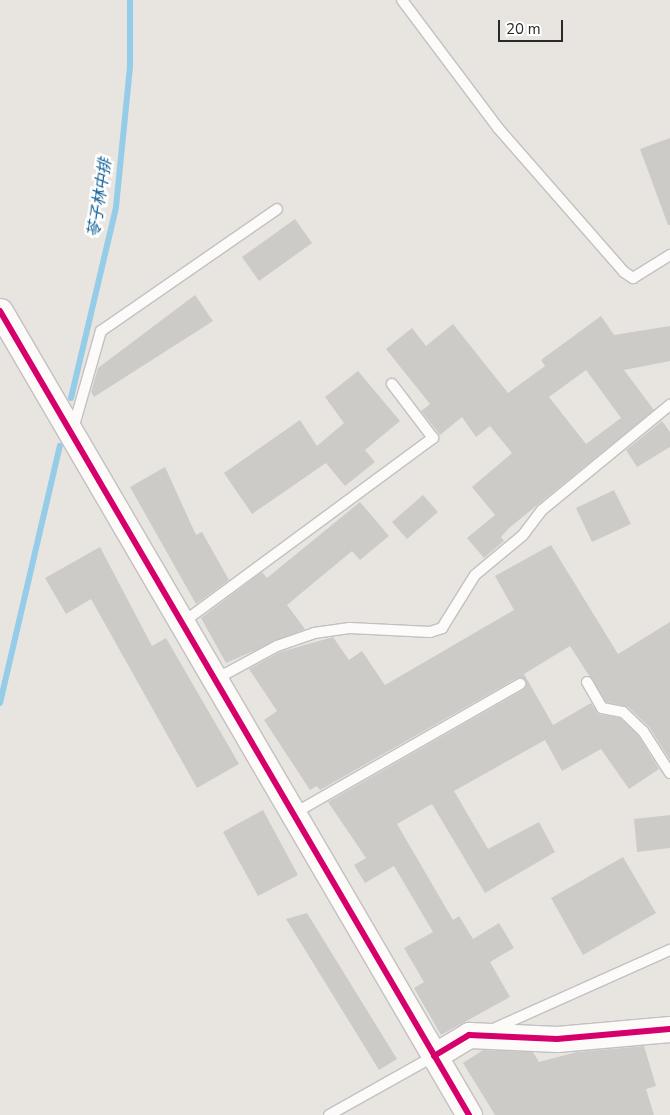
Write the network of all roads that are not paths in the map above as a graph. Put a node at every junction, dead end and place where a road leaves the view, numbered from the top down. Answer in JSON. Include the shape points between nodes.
{"nodes":[{"id":1,"x":402,"y":0,"type":"edge"},
{"id":2,"x":277,"y":209,"type":"dead end"},
{"id":3,"x":670,"y":254,"type":"edge"},
{"id":4,"x":0,"y":311,"type":"edge"},
{"id":5,"x":392,"y":384,"type":"dead end"},
{"id":6,"x":670,"y":405,"type":"edge"},
{"id":7,"x":72,"y":434,"type":"junction"},
{"id":8,"x":182,"y":623,"type":"junction"},
{"id":9,"x":215,"y":679,"type":"junction"},
{"id":10,"x":587,"y":682,"type":"dead end"},
{"id":11,"x":520,"y":684,"type":"dead end"},
{"id":12,"x":670,"y":773,"type":"edge"},
{"id":13,"x":291,"y":816,"type":"junction"},
{"id":14,"x":670,"y":950,"type":"edge"},
{"id":15,"x":670,"y":1029,"type":"edge"},
{"id":16,"x":484,"y":1033,"type":"junction"},
{"id":17,"x":434,"y":1056,"type":"junction"},
{"id":18,"x":328,"y":1115,"type":"edge"},
{"id":19,"x":469,"y":1115,"type":"edge"}],
"edges":[{"from":1,"to":3,"type":"lane","via":[[498,128],[624,272],[633,278]]},
{"from":2,"to":7,"type":"lane","via":[[100,331]]},
{"from":4,"to":7,"type":"street"},
{"from":5,"to":8,"type":"lane","via":[[433,438]]},
{"from":6,"to":9,"type":"lane","via":[[542,510],[523,535],[475,575],[442,628],[430,632],[350,628],[314,633],[277,646]]},
{"from":7,"to":8,"type":"street"},
{"from":8,"to":9,"type":"street"},
{"from":9,"to":13,"type":"street"},
{"from":10,"to":12,"type":"lane","via":[[602,708],[624,712],[643,731]]},
{"from":11,"to":13,"type":"lane"},
{"from":13,"to":17,"type":"street"},
{"from":14,"to":16,"type":"lane"},
{"from":15,"to":16,"type":"street","via":[[557,1039]]},
{"from":16,"to":17,"type":"street","via":[[469,1035]]},
{"from":17,"to":18,"type":"lane"},
{"from":17,"to":19,"type":"street"}]}
